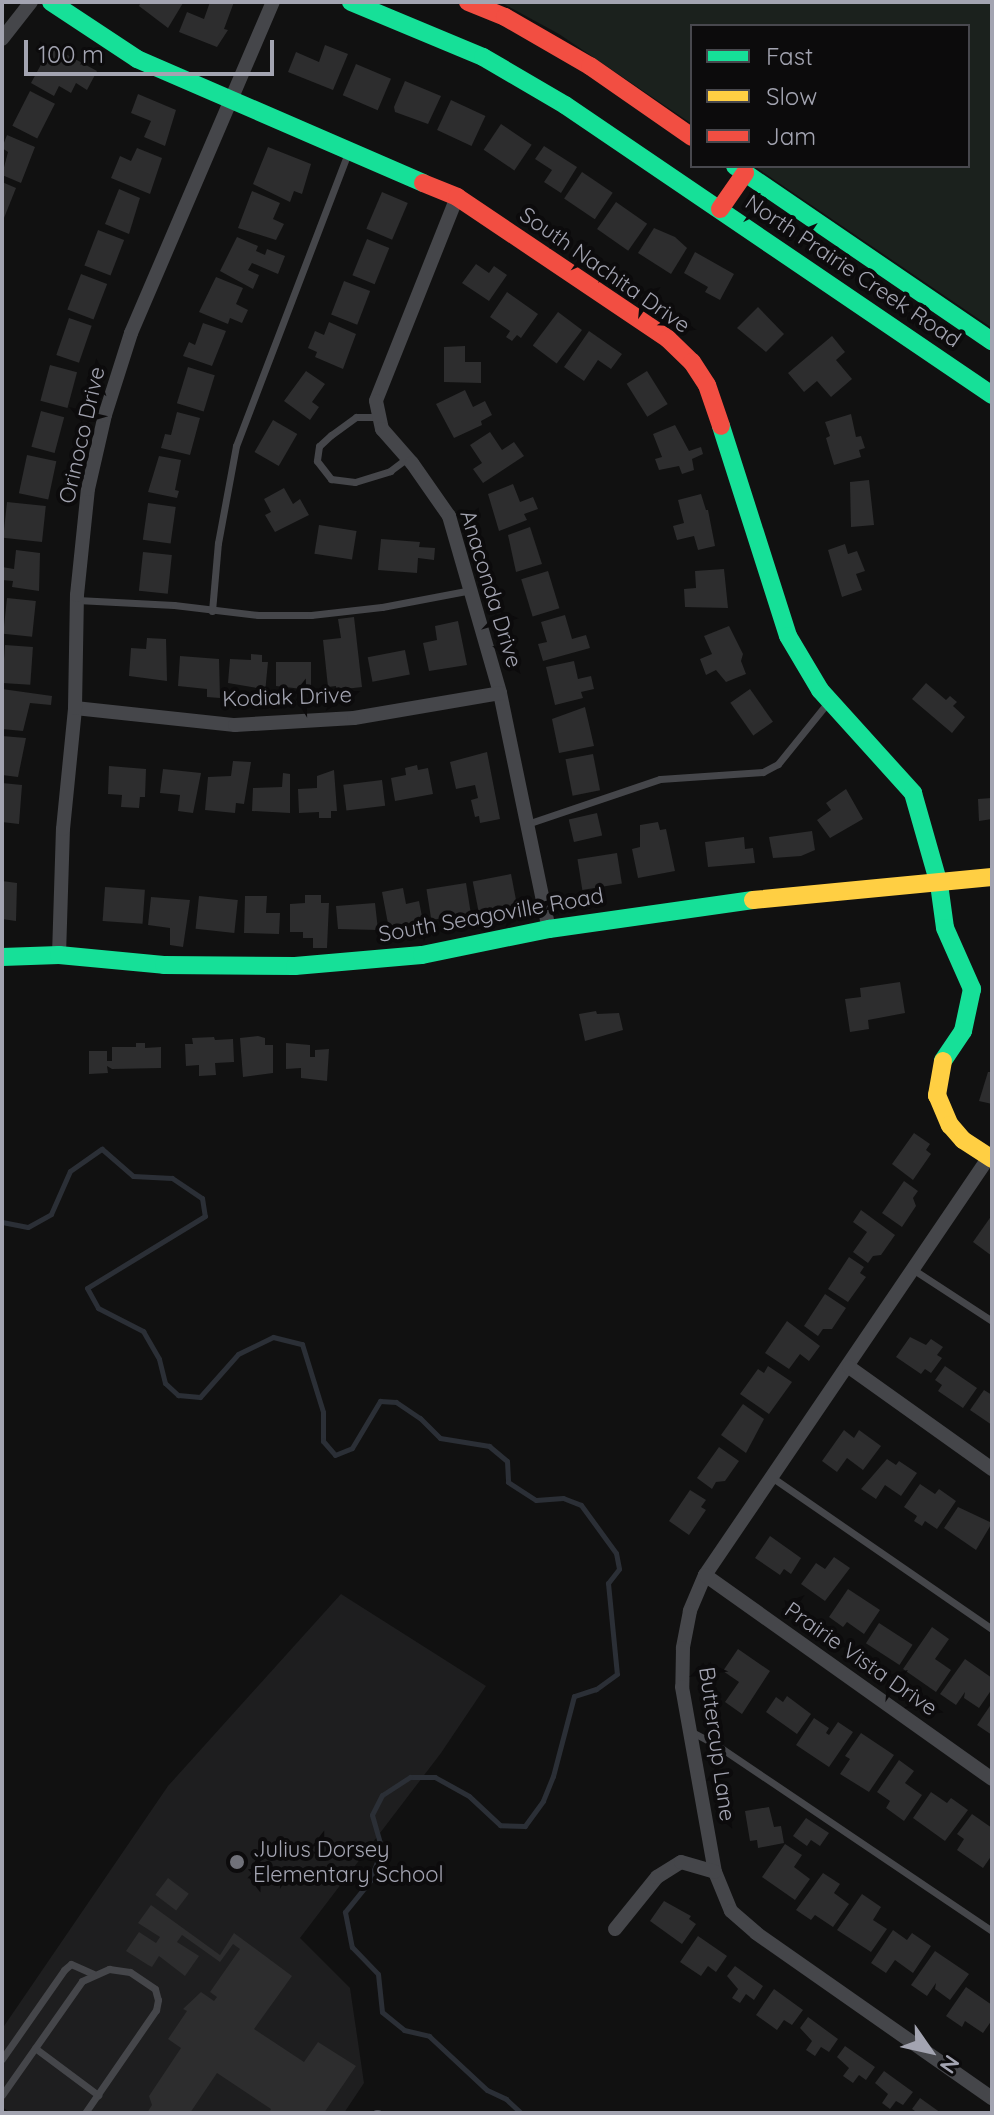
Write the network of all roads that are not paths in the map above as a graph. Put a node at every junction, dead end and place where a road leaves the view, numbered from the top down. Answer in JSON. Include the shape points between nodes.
{"nodes":[{"id":1,"x":31,"y":2,"type":"edge"},
{"id":2,"x":51,"y":2,"type":"edge"},
{"id":3,"x":273,"y":2,"type":"edge"},
{"id":4,"x":351,"y":2,"type":"edge"},
{"id":5,"x":468,"y":2,"type":"edge"},
{"id":6,"x":2,"y":39,"type":"edge"},
{"id":7,"x":233,"y":101,"type":"junction"},
{"id":8,"x":690,"y":136,"type":"edge"},
{"id":9,"x":349,"y":151,"type":"junction"},
{"id":10,"x":740,"y":170,"type":"edge"},
{"id":11,"x":457,"y":197,"type":"junction"},
{"id":12,"x":720,"y":209,"type":"junction"},
{"id":13,"x":992,"y":341,"type":"edge"},
{"id":14,"x":992,"y":395,"type":"edge"},
{"id":15,"x":380,"y":417,"type":"junction"},
{"id":16,"x":407,"y":457,"type":"junction"},
{"id":17,"x":471,"y":590,"type":"junction"},
{"id":18,"x":77,"y":600,"type":"junction"},
{"id":19,"x":212,"y":611,"type":"junction"},
{"id":20,"x":500,"y":693,"type":"junction"},
{"id":21,"x":829,"y":700,"type":"junction"},
{"id":22,"x":75,"y":708,"type":"junction"},
{"id":23,"x":527,"y":824,"type":"junction"},
{"id":24,"x":992,"y":877,"type":"edge"},
{"id":25,"x":939,"y":884,"type":"junction"},
{"id":26,"x":549,"y":929,"type":"junction"},
{"id":27,"x":59,"y":955,"type":"junction"},
{"id":28,"x":2,"y":957,"type":"edge"},
{"id":29,"x":990,"y":1158,"type":"edge"},
{"id":30,"x":914,"y":1270,"type":"junction"},
{"id":31,"x":992,"y":1321,"type":"edge"},
{"id":32,"x":849,"y":1367,"type":"junction"},
{"id":33,"x":992,"y":1469,"type":"edge"},
{"id":34,"x":773,"y":1478,"type":"junction"},
{"id":35,"x":705,"y":1575,"type":"junction"},
{"id":36,"x":992,"y":1629,"type":"edge"},
{"id":37,"x":690,"y":1731,"type":"junction"},
{"id":38,"x":992,"y":1779,"type":"edge"},
{"id":39,"x":715,"y":1872,"type":"junction"},
{"id":40,"x":615,"y":1929,"type":"dead end"},
{"id":41,"x":992,"y":1931,"type":"edge"},
{"id":42,"x":93,"y":1974,"type":"junction"},
{"id":43,"x":35,"y":2048,"type":"junction"},
{"id":44,"x":2,"y":2059,"type":"edge"},
{"id":45,"x":2,"y":2095,"type":"edge"},
{"id":46,"x":98,"y":2095,"type":"junction"},
{"id":47,"x":992,"y":2098,"type":"edge"},
{"id":48,"x":85,"y":2113,"type":"edge"}],
"edges":[{"from":1,"to":6,"type":"street"},
{"from":2,"to":7,"type":"street","name":"South Nachita Drive","via":[[137,59]]},
{"from":3,"to":7,"type":"street","name":"Orinoco Drive"},
{"from":4,"to":12,"type":"street","name":"North Prairie Creek Road","via":[[483,57]]},
{"from":5,"to":8,"type":"street","via":[[590,66]]},
{"from":7,"to":9,"type":"street","name":"South Nachita Drive"},
{"from":7,"to":18,"type":"street","name":"Orinoco Drive","via":[[131,333],[105,415],[88,489]]},
{"from":9,"to":11,"type":"street","name":"South Nachita Drive"},
{"from":9,"to":19,"type":"lane","via":[[236,446]]},
{"from":10,"to":12,"type":"street"},
{"from":10,"to":13,"type":"street","name":"North Prairie Creek Road"},
{"from":11,"to":15,"type":"street","via":[[376,401]]},
{"from":11,"to":21,"type":"street","name":"South Nachita Drive","via":[[668,339],[692,362],[707,385],[788,636]]},
{"from":12,"to":14,"type":"street","name":"North Prairie Creek Road"},
{"from":15,"to":16,"type":"street","name":"Anaconda Drive","via":[[382,429]]},
{"from":15,"to":16,"type":"lane","via":[[356,417],[319,446],[317,461],[331,479],[355,482],[390,471]]},
{"from":16,"to":17,"type":"street","name":"Anaconda Drive","via":[[449,516]]},
{"from":17,"to":19,"type":"lane","via":[[336,614]]},
{"from":17,"to":20,"type":"street","name":"Anaconda Drive"},
{"from":18,"to":19,"type":"lane"},
{"from":18,"to":22,"type":"street","name":"Orinoco Drive"},
{"from":20,"to":22,"type":"street","name":"Kodiak Drive","via":[[354,718],[235,725]]},
{"from":20,"to":23,"type":"street","name":"Anaconda Drive"},
{"from":21,"to":23,"type":"lane","via":[[778,764],[763,772],[660,779]]},
{"from":21,"to":25,"type":"street","name":"South Nachita Drive","via":[[913,793]]},
{"from":22,"to":27,"type":"street","name":"Orinoco Drive","via":[[63,829]]},
{"from":23,"to":26,"type":"street","name":"Anaconda Drive"},
{"from":24,"to":25,"type":"street","name":"South Seagoville Road"},
{"from":25,"to":26,"type":"street","name":"South Seagoville Road","via":[[695,906]]},
{"from":25,"to":29,"type":"street","name":"South Nachita Drive","via":[[945,928],[972,989],[963,1031],[940,1070],[937,1095],[950,1125]]},
{"from":26,"to":27,"type":"street","name":"South Seagoville Road","via":[[422,955],[295,966],[164,965]]},
{"from":27,"to":28,"type":"street","name":"South Seagoville Road"},
{"from":29,"to":30,"type":"street","name":"Buttercup Lane"},
{"from":30,"to":31,"type":"lane"},
{"from":30,"to":32,"type":"street","name":"Buttercup Lane"},
{"from":32,"to":33,"type":"street"},
{"from":32,"to":34,"type":"street","name":"Buttercup Lane"},
{"from":34,"to":35,"type":"street","name":"Buttercup Lane"},
{"from":34,"to":36,"type":"lane"},
{"from":35,"to":37,"type":"street","name":"Buttercup Lane","via":[[683,1648],[682,1687]]},
{"from":35,"to":38,"type":"street","name":"Prairie Vista Drive"},
{"from":37,"to":39,"type":"street","name":"Buttercup Lane"},
{"from":37,"to":41,"type":"lane"},
{"from":39,"to":40,"type":"street","via":[[681,1862],[657,1877]]},
{"from":39,"to":47,"type":"street","name":"Buttercup Lane","via":[[731,1911],[756,1933]]},
{"from":42,"to":43,"type":"lane","via":[[82,1981]]},
{"from":42,"to":44,"type":"lane","via":[[71,1964],[64,1970]]},
{"from":42,"to":46,"type":"lane","via":[[109,1969],[130,1972],[147,1981],[158,2000]]},
{"from":43,"to":45,"type":"lane"},
{"from":43,"to":46,"type":"lane"},
{"from":46,"to":48,"type":"lane"}]}
